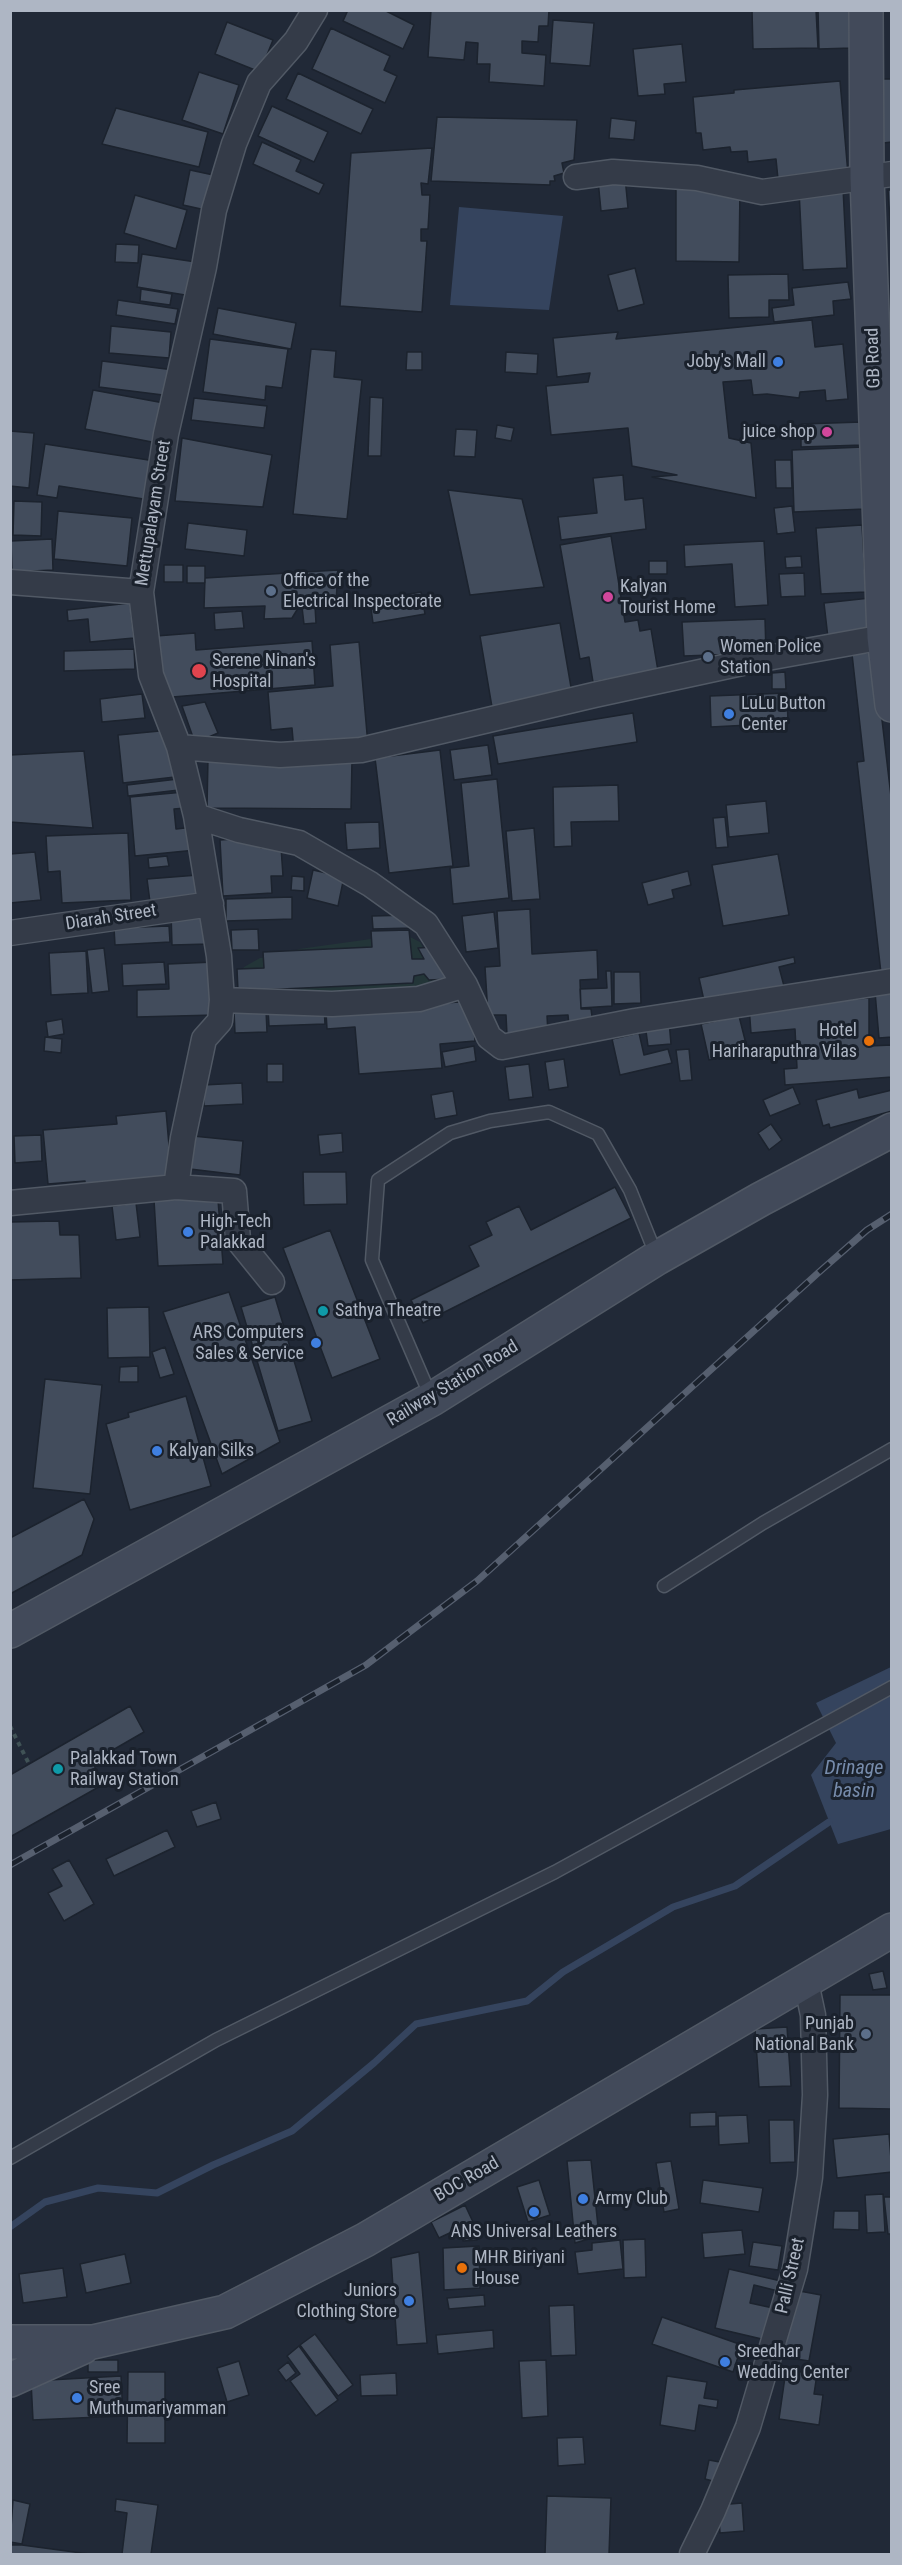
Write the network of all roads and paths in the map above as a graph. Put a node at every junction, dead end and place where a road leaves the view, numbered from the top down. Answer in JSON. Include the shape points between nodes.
{"nodes":[{"id":1,"x":315,"y":10,"type":"edge"},
{"id":2,"x":866,"y":10,"type":"edge"},
{"id":3,"x":879,"y":176,"type":"edge"},
{"id":4,"x":576,"y":177,"type":"dead end"},
{"id":5,"x":884,"y":424,"type":"edge"},
{"id":6,"x":10,"y":582,"type":"edge"},
{"id":7,"x":141,"y":592,"type":"junction"},
{"id":8,"x":884,"y":637,"type":"junction"},
{"id":9,"x":891,"y":705,"type":"edge"},
{"id":10,"x":179,"y":747,"type":"junction"},
{"id":11,"x":196,"y":816,"type":"junction"},
{"id":12,"x":211,"y":904,"type":"junction"},
{"id":13,"x":10,"y":933,"type":"edge"},
{"id":14,"x":891,"y":981,"type":"edge"},
{"id":15,"x":465,"y":985,"type":"junction"},
{"id":16,"x":222,"y":1000,"type":"junction"},
{"id":17,"x":891,"y":1130,"type":"edge"},
{"id":18,"x":176,"y":1187,"type":"junction"},
{"id":19,"x":10,"y":1203,"type":"edge"},
{"id":20,"x":657,"y":1258,"type":"junction"},
{"id":21,"x":272,"y":1282,"type":"dead end"},
{"id":22,"x":432,"y":1399,"type":"junction"},
{"id":23,"x":891,"y":1449,"type":"edge"},
{"id":24,"x":664,"y":1586,"type":"dead end"},
{"id":25,"x":10,"y":1631,"type":"edge"},
{"id":26,"x":891,"y":1687,"type":"edge"},
{"id":27,"x":10,"y":1726,"type":"edge"},
{"id":28,"x":29,"y":1764,"type":"dead end"},
{"id":29,"x":891,"y":1930,"type":"edge"},
{"id":30,"x":806,"y":1982,"type":"junction"},
{"id":31,"x":10,"y":2157,"type":"edge"},
{"id":32,"x":10,"y":2342,"type":"edge"},
{"id":33,"x":93,"y":2342,"type":"junction"},
{"id":34,"x":10,"y":2380,"type":"edge"},
{"id":35,"x":692,"y":2554,"type":"edge"}],
"edges":[{"from":1,"to":7,"type":"street","name":"Mettupalayam Street","via":[[296,42],[259,83],[234,144],[214,210],[166,434]]},
{"from":2,"to":3,"type":"street","name":"GB Road"},
{"from":3,"to":4,"type":"street","via":[[762,192],[697,178],[613,172]]},
{"from":3,"to":5,"type":"street","name":"GB Road"},
{"from":5,"to":8,"type":"street","name":"GB Road"},
{"from":6,"to":7,"type":"street"},
{"from":7,"to":10,"type":"street","name":"Mettupalayam Street","via":[[151,675]]},
{"from":8,"to":9,"type":"street","name":"GB Road"},
{"from":8,"to":10,"type":"street","via":[[594,695],[361,750],[280,754]]},
{"from":10,"to":11,"type":"street","name":"Mettupalayam Street"},
{"from":11,"to":12,"type":"street","name":"Mettupalayam Street"},
{"from":11,"to":15,"type":"street","via":[[299,843],[370,884],[426,924]]},
{"from":12,"to":13,"type":"street","name":"Diarah Street"},
{"from":12,"to":16,"type":"street","name":"Mettupalayam Street"},
{"from":14,"to":15,"type":"street","via":[[635,1021],[502,1047],[489,1037]]},
{"from":15,"to":16,"type":"street","via":[[419,999],[332,1004]]},
{"from":16,"to":18,"type":"street","name":"Mettupalayam Street","via":[[220,1021],[204,1039]]},
{"from":17,"to":20,"type":"street","name":"Railway Station Road"},
{"from":18,"to":19,"type":"street"},
{"from":18,"to":21,"type":"street","via":[[234,1191],[238,1240]]},
{"from":20,"to":22,"type":"street","name":"Railway Station Road"},
{"from":20,"to":22,"type":"lane","via":[[630,1190],[598,1134],[549,1112],[490,1121],[450,1133],[378,1180],[372,1260]]},
{"from":22,"to":25,"type":"street","name":"Railway Station Road"},
{"from":23,"to":24,"type":"lane"},
{"from":26,"to":31,"type":"lane","via":[[555,1872],[216,2040]]},
{"from":27,"to":28,"type":"path"},
{"from":29,"to":30,"type":"street","name":"BOC Road"},
{"from":30,"to":33,"type":"street","name":"BOC Road","via":[[365,2240],[225,2312]]},
{"from":30,"to":35,"type":"street","name":"Palli Street","via":[[813,2015],[815,2094],[810,2177],[795,2269],[748,2427]]},
{"from":32,"to":33,"type":"street","name":"BOC Road"},
{"from":33,"to":34,"type":"street"}]}
